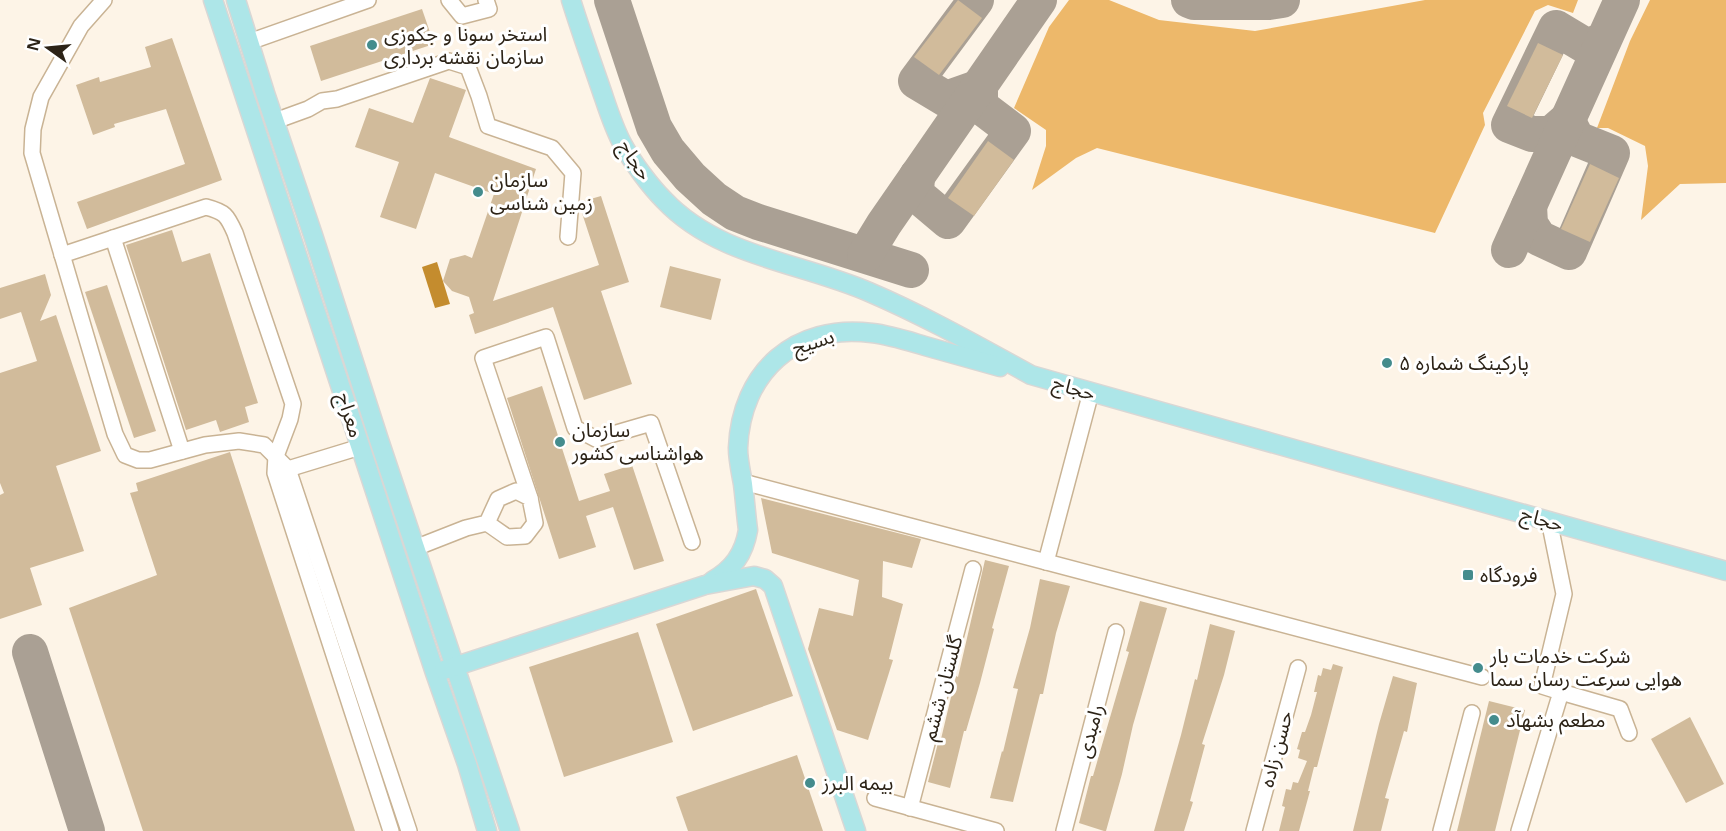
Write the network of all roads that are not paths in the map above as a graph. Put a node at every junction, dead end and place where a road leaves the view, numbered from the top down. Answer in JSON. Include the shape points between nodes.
{"nodes":[{"id":1,"x":104,"y":0,"type":"edge"},
{"id":2,"x":213,"y":0,"type":"edge"},
{"id":3,"x":236,"y":0,"type":"edge"},
{"id":4,"x":368,"y":0,"type":"edge"},
{"id":5,"x":448,"y":0,"type":"edge"},
{"id":6,"x":486,"y":0,"type":"edge"},
{"id":7,"x":571,"y":0,"type":"edge"},
{"id":8,"x":249,"y":42,"type":"junction"},
{"id":9,"x":274,"y":121,"type":"junction"},
{"id":10,"x":568,"y":237,"type":"dead end"},
{"id":11,"x":113,"y":238,"type":"junction"},
{"id":12,"x":62,"y":255,"type":"junction"},
{"id":13,"x":1031,"y":375,"type":"junction"},
{"id":14,"x":1091,"y":393,"type":"junction"},
{"id":15,"x":379,"y":440,"type":"junction"},
{"id":16,"x":360,"y":447,"type":"junction"},
{"id":17,"x":182,"y":451,"type":"junction"},
{"id":18,"x":276,"y":456,"type":"junction"},
{"id":19,"x":288,"y":469,"type":"junction"},
{"id":20,"x":742,"y":482,"type":"junction"},
{"id":21,"x":531,"y":498,"type":"junction"},
{"id":22,"x":1549,"y":520,"type":"junction"},
{"id":23,"x":487,"y":523,"type":"junction"},
{"id":24,"x":692,"y":542,"type":"dead end"},
{"id":25,"x":415,"y":548,"type":"junction"},
{"id":26,"x":1046,"y":562,"type":"junction"},
{"id":27,"x":973,"y":569,"type":"dead end"},
{"id":28,"x":1726,"y":570,"type":"edge"},
{"id":29,"x":705,"y":585,"type":"junction"},
{"id":30,"x":1116,"y":632,"type":"dead end"},
{"id":31,"x":455,"y":666,"type":"junction"},
{"id":32,"x":1298,"y":668,"type":"dead end"},
{"id":33,"x":435,"y":673,"type":"junction"},
{"id":34,"x":1482,"y":677,"type":"dead end"},
{"id":35,"x":1561,"y":692,"type":"junction"},
{"id":36,"x":1472,"y":713,"type":"dead end"},
{"id":37,"x":1629,"y":733,"type":"dead end"},
{"id":38,"x":874,"y":798,"type":"dead end"},
{"id":39,"x":910,"y":808,"type":"junction"},
{"id":40,"x":391,"y":831,"type":"edge"},
{"id":41,"x":409,"y":831,"type":"edge"},
{"id":42,"x":487,"y":831,"type":"edge"},
{"id":43,"x":510,"y":831,"type":"edge"},
{"id":44,"x":856,"y":831,"type":"edge"},
{"id":45,"x":996,"y":831,"type":"edge"},
{"id":46,"x":1064,"y":831,"type":"edge"},
{"id":47,"x":1254,"y":831,"type":"edge"},
{"id":48,"x":1441,"y":831,"type":"edge"},
{"id":49,"x":1519,"y":831,"type":"edge"}],
"edges":[{"from":1,"to":12,"type":"street","via":[[81,26],[40,97],[33,129],[32,153]]},
{"from":2,"to":16,"type":"main road","name":"معراج"},
{"from":3,"to":8,"type":"main road","name":"معراج"},
{"from":4,"to":8,"type":"street"},
{"from":5,"to":6,"type":"street","via":[[462,16],[489,9]]},
{"from":7,"to":13,"type":"main road","name":"حجاج","via":[[623,146],[664,200],[686,220],[734,247],[870,292]]},
{"from":8,"to":9,"type":"main road","name":"معراج"},
{"from":9,"to":10,"type":"street","via":[[322,101],[449,61],[468,67],[488,126],[552,148],[573,173]]},
{"from":9,"to":15,"type":"main road","name":"معراج"},
{"from":11,"to":12,"type":"street"},
{"from":11,"to":17,"type":"street"},
{"from":11,"to":18,"type":"street","via":[[206,207],[228,216],[293,404]]},
{"from":12,"to":17,"type":"street","via":[[115,434],[125,455],[150,460]]},
{"from":13,"to":14,"type":"main road","name":"حجاج"},
{"from":13,"to":20,"type":"main road","name":"بسیج","via":[[871,333],[848,332],[808,339],[775,359],[750,394],[738,449]]},
{"from":14,"to":22,"type":"main road","name":"حجاج"},
{"from":14,"to":26,"type":"street"},
{"from":15,"to":16,"type":"main road"},
{"from":15,"to":25,"type":"main road","name":"معراج"},
{"from":16,"to":19,"type":"street"},
{"from":16,"to":33,"type":"main road","name":"معراج"},
{"from":17,"to":18,"type":"street","via":[[239,441],[264,445]]},
{"from":18,"to":19,"type":"street"},
{"from":18,"to":40,"type":"street","via":[[275,473]]},
{"from":19,"to":41,"type":"street"},
{"from":20,"to":26,"type":"street"},
{"from":20,"to":29,"type":"main road","name":"بسیج","via":[[746,541],[726,573]]},
{"from":21,"to":23,"type":"street","via":[[516,491],[498,499]]},
{"from":21,"to":23,"type":"street","via":[[535,523],[525,536],[507,537]]},
{"from":21,"to":24,"type":"street","via":[[483,358],[546,337],[575,428],[596,439],[651,423]]},
{"from":22,"to":28,"type":"main road","name":"حجاج"},
{"from":22,"to":35,"type":"street","via":[[1564,594],[1542,687]]},
{"from":23,"to":25,"type":"street"},
{"from":25,"to":31,"type":"main road","name":"معراج"},
{"from":26,"to":34,"type":"street"},
{"from":27,"to":39,"type":"street","name":"گلستان ششم"},
{"from":29,"to":31,"type":"main road"},
{"from":29,"to":44,"type":"main road","via":[[754,576],[773,586]]},
{"from":30,"to":46,"type":"street","name":"رامبدی"},
{"from":31,"to":33,"type":"main road"},
{"from":31,"to":43,"type":"main road","name":"معراج"},
{"from":32,"to":47,"type":"street","name":"حسن زاده"},
{"from":33,"to":42,"type":"main road","name":"معراج"},
{"from":35,"to":37,"type":"street","via":[[1620,709]]},
{"from":35,"to":49,"type":"street"},
{"from":36,"to":48,"type":"street"},
{"from":38,"to":39,"type":"street"},
{"from":39,"to":45,"type":"street"}]}
